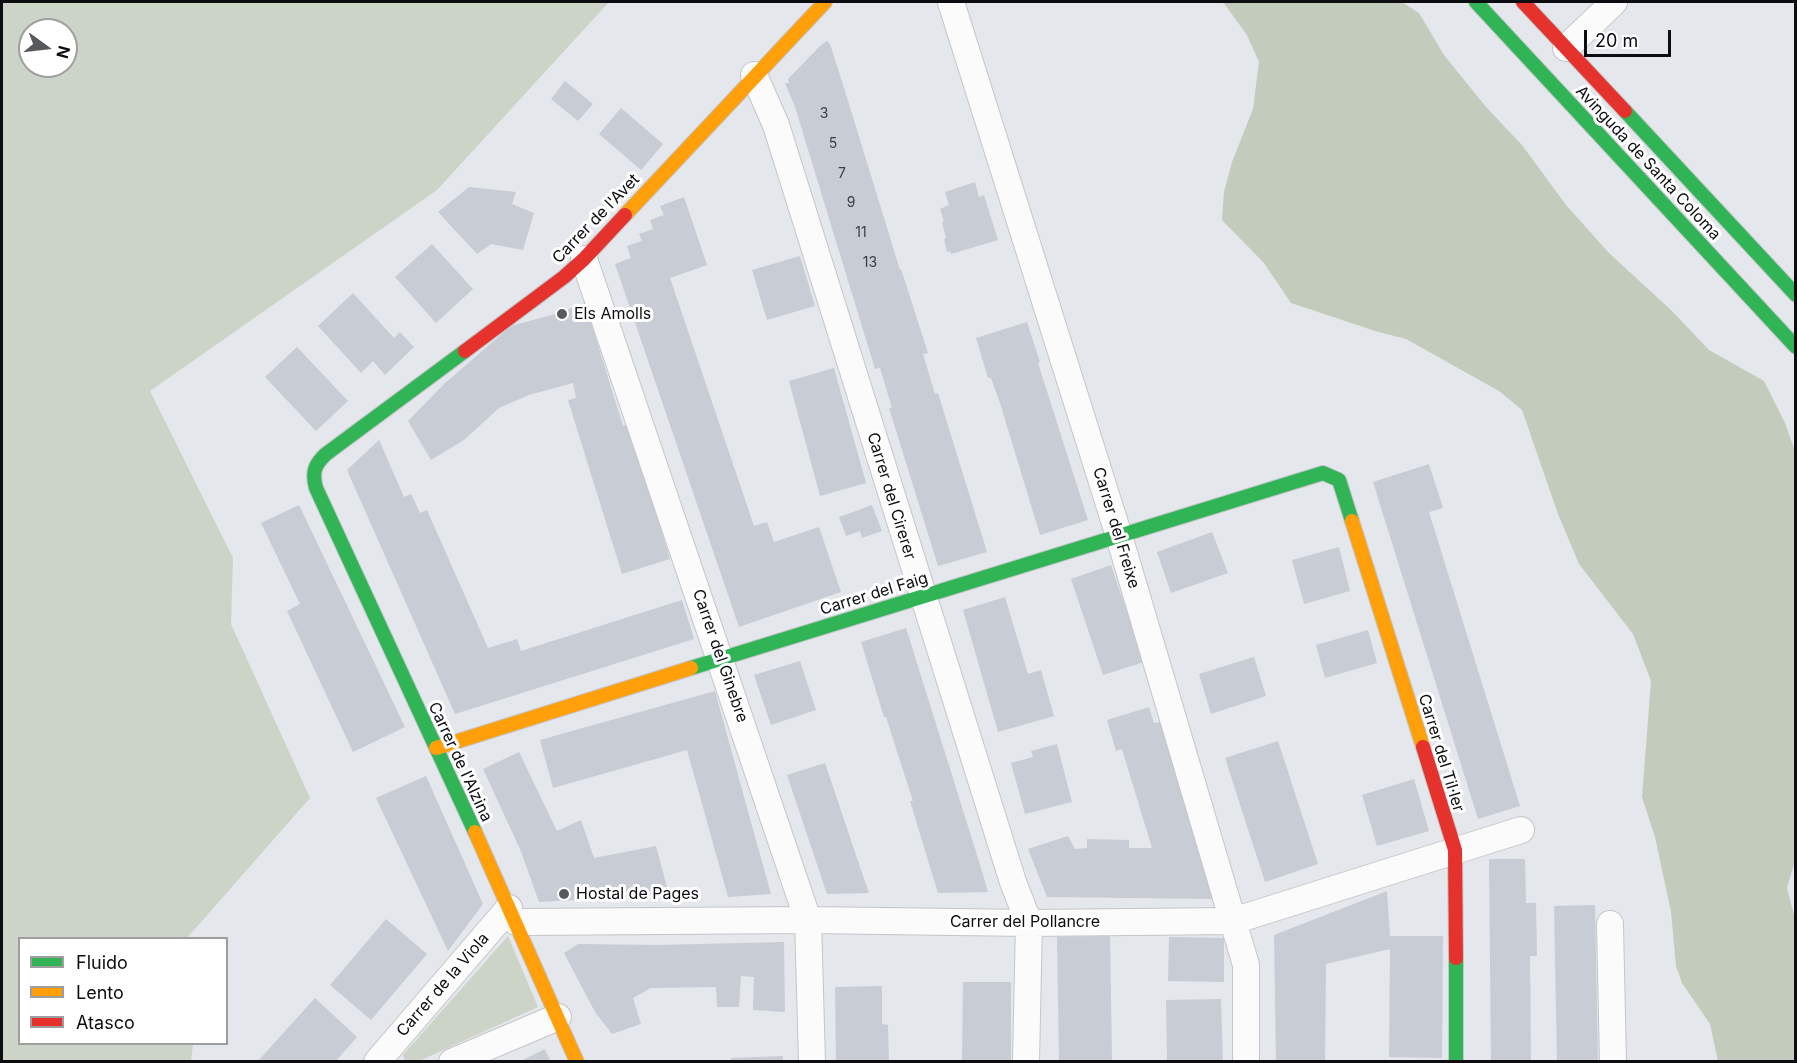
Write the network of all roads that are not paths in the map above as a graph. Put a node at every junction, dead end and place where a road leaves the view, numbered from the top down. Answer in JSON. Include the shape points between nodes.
{"nodes":[{"id":1,"x":825,"y":2,"type":"edge"},
{"id":2,"x":951,"y":2,"type":"edge"},
{"id":3,"x":1476,"y":2,"type":"edge"},
{"id":4,"x":1523,"y":2,"type":"edge"},
{"id":5,"x":1614,"y":2,"type":"edge"},
{"id":6,"x":1566,"y":48,"type":"junction"},
{"id":7,"x":754,"y":75,"type":"junction"},
{"id":8,"x":584,"y":259,"type":"junction"},
{"id":9,"x":1796,"y":296,"type":"edge"},
{"id":10,"x":1796,"y":347,"type":"edge"},
{"id":11,"x":1323,"y":473,"type":"joint"},
{"id":12,"x":313,"y":477,"type":"joint"},
{"id":13,"x":1119,"y":536,"type":"junction"},
{"id":14,"x":923,"y":597,"type":"junction"},
{"id":15,"x":720,"y":658,"type":"junction"},
{"id":16,"x":436,"y":748,"type":"junction"},
{"id":17,"x":1521,"y":830,"type":"dead end"},
{"id":18,"x":1455,"y":850,"type":"junction"},
{"id":19,"x":512,"y":915,"type":"junction"},
{"id":20,"x":808,"y":920,"type":"junction"},
{"id":21,"x":1233,"y":921,"type":"junction"},
{"id":22,"x":1029,"y":923,"type":"junction"},
{"id":23,"x":1610,"y":924,"type":"dead end"},
{"id":24,"x":558,"y":1017,"type":"junction"},
{"id":25,"x":377,"y":1062,"type":"edge"},
{"id":26,"x":452,"y":1062,"type":"edge"},
{"id":27,"x":577,"y":1062,"type":"edge"},
{"id":28,"x":812,"y":1062,"type":"edge"},
{"id":29,"x":1026,"y":1062,"type":"edge"},
{"id":30,"x":1245,"y":1062,"type":"edge"},
{"id":31,"x":1456,"y":1062,"type":"edge"},
{"id":32,"x":1613,"y":1062,"type":"edge"}],
"edges":[{"from":1,"to":7,"type":"street","name":"Carrer de l'Avet"},
{"from":2,"to":13,"type":"street","name":"Carrer del Freixe"},
{"from":3,"to":10,"type":"street","name":"Avinguda de Santa Coloma"},
{"from":4,"to":6,"type":"street","name":"Avinguda de Santa Coloma"},
{"from":5,"to":6,"type":"street"},
{"from":6,"to":9,"type":"street","name":"Avinguda de Santa Coloma"},
{"from":7,"to":8,"type":"street","name":"Carrer de l'Avet"},
{"from":7,"to":14,"type":"street","name":"Carrer del Cirerer","via":[[776,125]]},
{"from":8,"to":12,"type":"street","name":"Carrer de l'Avet","via":[[321,460]]},
{"from":8,"to":15,"type":"street","name":"Carrer del Ginebre"},
{"from":11,"to":13,"type":"street","name":"Carrer del Faig"},
{"from":11,"to":18,"type":"street","name":"Carrer del Til·ler","via":[[1339,480]]},
{"from":12,"to":16,"type":"street","name":"Carrer de l'Alzina"},
{"from":13,"to":14,"type":"street","name":"Carrer del Faig"},
{"from":13,"to":21,"type":"street","name":"Carrer del Freixe"},
{"from":14,"to":15,"type":"street","name":"Carrer del Faig"},
{"from":14,"to":22,"type":"street","name":"Carrer del Cirerer"},
{"from":15,"to":16,"type":"street","name":"Carrer del Faig"},
{"from":15,"to":20,"type":"street","name":"Carrer del Ginebre"},
{"from":16,"to":19,"type":"street","name":"Carrer de l'Alzina"},
{"from":17,"to":18,"type":"street","name":"Carrer del Pollancre"},
{"from":18,"to":21,"type":"street","name":"Carrer del Pollancre"},
{"from":18,"to":31,"type":"street","name":"Carrer del Til·ler"},
{"from":19,"to":20,"type":"street","name":"Carrer del Pollancre"},
{"from":19,"to":24,"type":"street","name":"Carrer de l'Alzina"},
{"from":19,"to":25,"type":"street","name":"Carrer de la Viola"},
{"from":20,"to":22,"type":"street","name":"Carrer del Pollancre"},
{"from":20,"to":28,"type":"street","name":"Carrer del Ginebre"},
{"from":21,"to":22,"type":"street","name":"Carrer del Pollancre"},
{"from":21,"to":30,"type":"street","name":"Carrer del Freixe","via":[[1246,965]]},
{"from":22,"to":29,"type":"street","name":"Carrer del Cirerer"},
{"from":23,"to":32,"type":"street"},
{"from":24,"to":26,"type":"street"},
{"from":24,"to":27,"type":"street","name":"Carrer de l'Alzina"}]}
